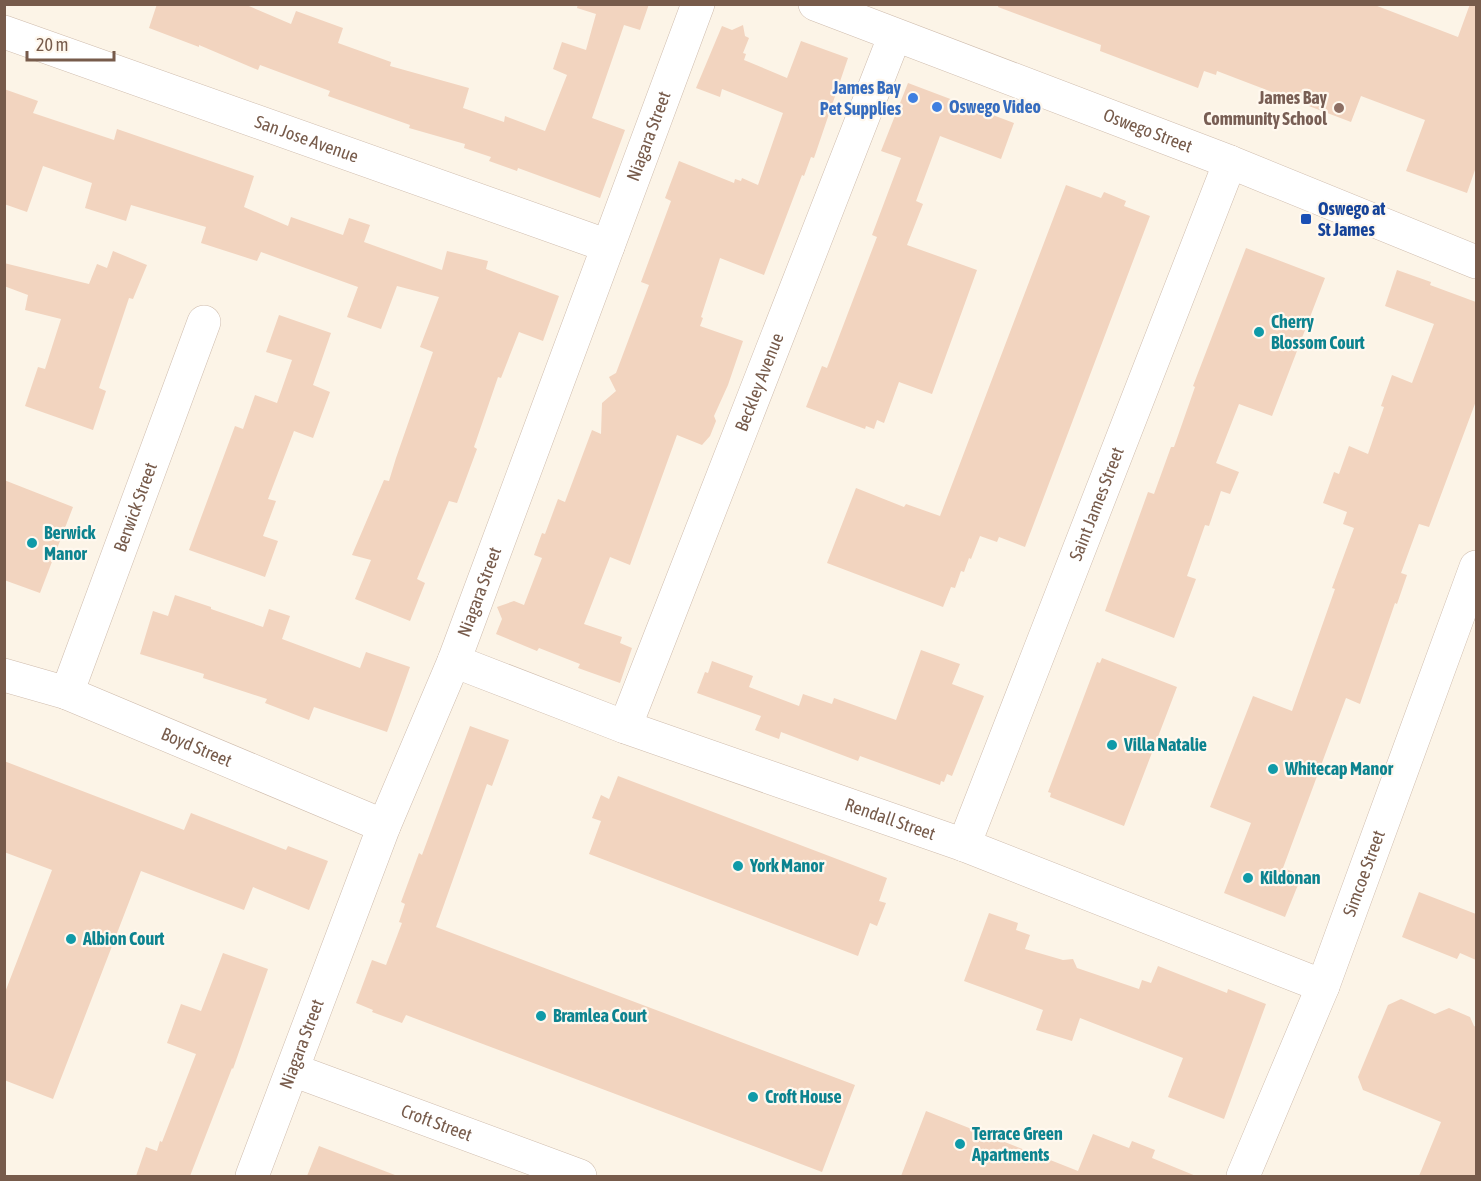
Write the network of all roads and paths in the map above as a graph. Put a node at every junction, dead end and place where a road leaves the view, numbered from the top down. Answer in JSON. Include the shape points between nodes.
{"nodes":[{"id":1,"x":698,"y":4,"type":"edge"},
{"id":2,"x":815,"y":4,"type":"edge"},
{"id":3,"x":4,"y":32,"type":"edge"},
{"id":4,"x":894,"y":35,"type":"junction"},
{"id":5,"x":1230,"y":162,"type":"junction"},
{"id":6,"x":608,"y":246,"type":"junction"},
{"id":7,"x":1476,"y":262,"type":"edge"},
{"id":8,"x":204,"y":322,"type":"dead end"},
{"id":9,"x":1476,"y":567,"type":"edge"},
{"id":10,"x":454,"y":661,"type":"junction"},
{"id":11,"x":4,"y":675,"type":"edge"},
{"id":12,"x":67,"y":693,"type":"junction"},
{"id":13,"x":625,"y":728,"type":"junction"},
{"id":14,"x":384,"y":826,"type":"junction"},
{"id":15,"x":964,"y":845,"type":"junction"},
{"id":16,"x":1323,"y":986,"type":"junction"},
{"id":17,"x":293,"y":1070,"type":"junction"},
{"id":18,"x":252,"y":1176,"type":"edge"},
{"id":19,"x":580,"y":1176,"type":"edge"},
{"id":20,"x":1243,"y":1176,"type":"edge"}],
"edges":[{"from":1,"to":6,"type":"street","name":"Niagara Street"},
{"from":2,"to":4,"type":"street","name":"Oswego Street"},
{"from":3,"to":6,"type":"street","name":"San Jose Avenue"},
{"from":4,"to":5,"type":"street","name":"Oswego Street"},
{"from":4,"to":13,"type":"street","name":"Beckley Avenue"},
{"from":5,"to":7,"type":"street","name":"Oswego Street"},
{"from":5,"to":15,"type":"street","name":"Saint James Street"},
{"from":6,"to":10,"type":"street","name":"Niagara Street"},
{"from":8,"to":12,"type":"street","name":"Berwick Street"},
{"from":9,"to":16,"type":"street","name":"Simcoe Street"},
{"from":10,"to":13,"type":"street","name":"Rendall Street"},
{"from":10,"to":14,"type":"street","name":"Niagara Street"},
{"from":11,"to":12,"type":"street","name":"Boyd Street"},
{"from":12,"to":14,"type":"street","name":"Boyd Street"},
{"from":13,"to":15,"type":"street","name":"Rendall Street"},
{"from":14,"to":17,"type":"street","name":"Niagara Street"},
{"from":15,"to":16,"type":"street","name":"Rendall Street"},
{"from":16,"to":20,"type":"street","name":"Simcoe Street"},
{"from":17,"to":18,"type":"street","name":"Niagara Street"},
{"from":17,"to":19,"type":"street","name":"Croft Street"}]}
